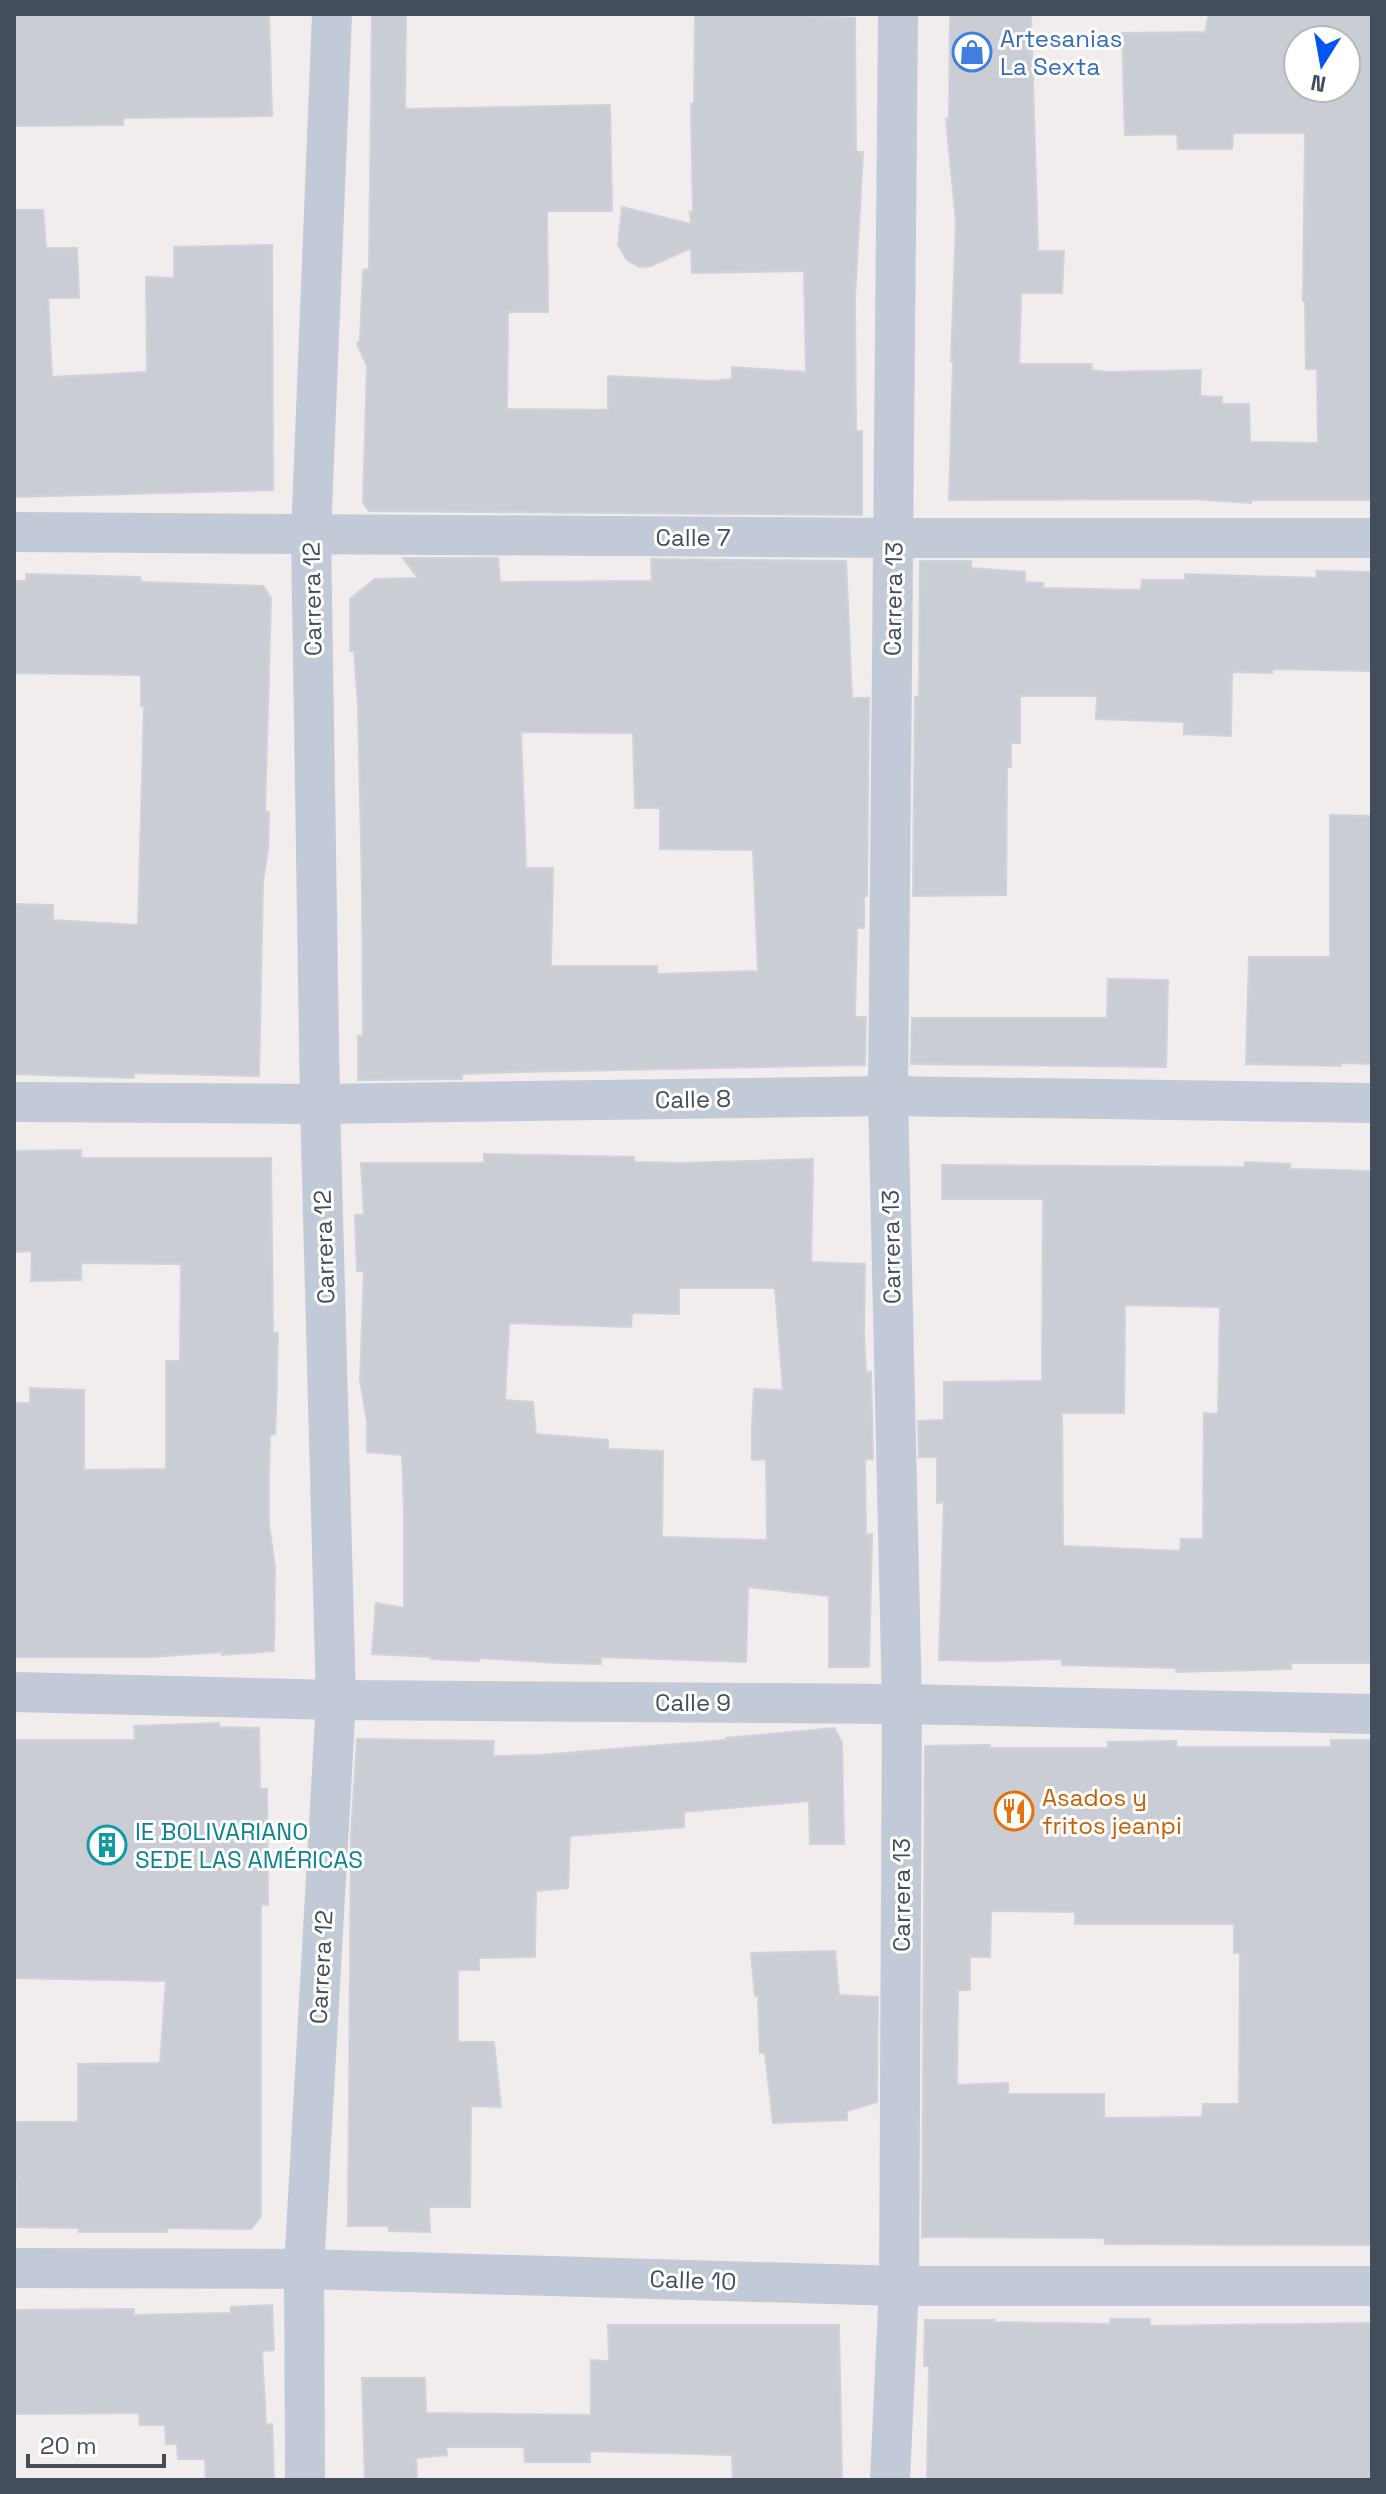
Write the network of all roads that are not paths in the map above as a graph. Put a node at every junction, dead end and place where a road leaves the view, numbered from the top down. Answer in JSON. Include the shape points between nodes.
{"nodes":[{"id":1,"x":332,"y":14,"type":"edge"},
{"id":2,"x":898,"y":14,"type":"edge"},
{"id":3,"x":14,"y":532,"type":"edge"},
{"id":4,"x":311,"y":535,"type":"junction"},
{"id":5,"x":894,"y":538,"type":"junction"},
{"id":6,"x":1372,"y":538,"type":"edge"},
{"id":7,"x":888,"y":1096,"type":"junction"},
{"id":8,"x":14,"y":1102,"type":"edge"},
{"id":9,"x":1372,"y":1103,"type":"edge"},
{"id":10,"x":320,"y":1104,"type":"junction"},
{"id":11,"x":14,"y":1692,"type":"edge"},
{"id":12,"x":336,"y":1700,"type":"junction"},
{"id":13,"x":902,"y":1704,"type":"junction"},
{"id":14,"x":1372,"y":1714,"type":"edge"},
{"id":15,"x":14,"y":2268,"type":"edge"},
{"id":16,"x":304,"y":2269,"type":"junction"},
{"id":17,"x":899,"y":2286,"type":"junction"},
{"id":18,"x":1372,"y":2286,"type":"edge"},
{"id":19,"x":305,"y":2480,"type":"edge"},
{"id":20,"x":890,"y":2480,"type":"edge"}],
"edges":[{"from":1,"to":4,"type":"street","name":"Carrera 12"},
{"from":2,"to":5,"type":"street","name":"Carrera 13"},
{"from":3,"to":4,"type":"street","name":"Calle 7"},
{"from":4,"to":5,"type":"street","name":"Calle 7"},
{"from":4,"to":10,"type":"street","name":"Carrera 12"},
{"from":5,"to":6,"type":"street","name":"Calle 7"},
{"from":5,"to":7,"type":"street","name":"Carrera 13"},
{"from":7,"to":9,"type":"street","name":"Calle 8"},
{"from":7,"to":10,"type":"street","name":"Calle 8"},
{"from":7,"to":13,"type":"street","name":"Carrera 13"},
{"from":8,"to":10,"type":"street","name":"Calle 8"},
{"from":10,"to":12,"type":"street","name":"Carrera 12"},
{"from":11,"to":12,"type":"street","name":"Calle 9"},
{"from":12,"to":13,"type":"street","name":"Calle 9"},
{"from":12,"to":16,"type":"street","name":"Carrera 12"},
{"from":13,"to":14,"type":"street","name":"Calle 9"},
{"from":13,"to":17,"type":"street","name":"Carrera 13"},
{"from":15,"to":16,"type":"street","name":"Calle 10"},
{"from":16,"to":17,"type":"street","name":"Calle 10"},
{"from":16,"to":19,"type":"street","name":"Carrera 12"},
{"from":17,"to":18,"type":"street","name":"Calle 10"},
{"from":17,"to":20,"type":"street","name":"Carrera 13"}]}
